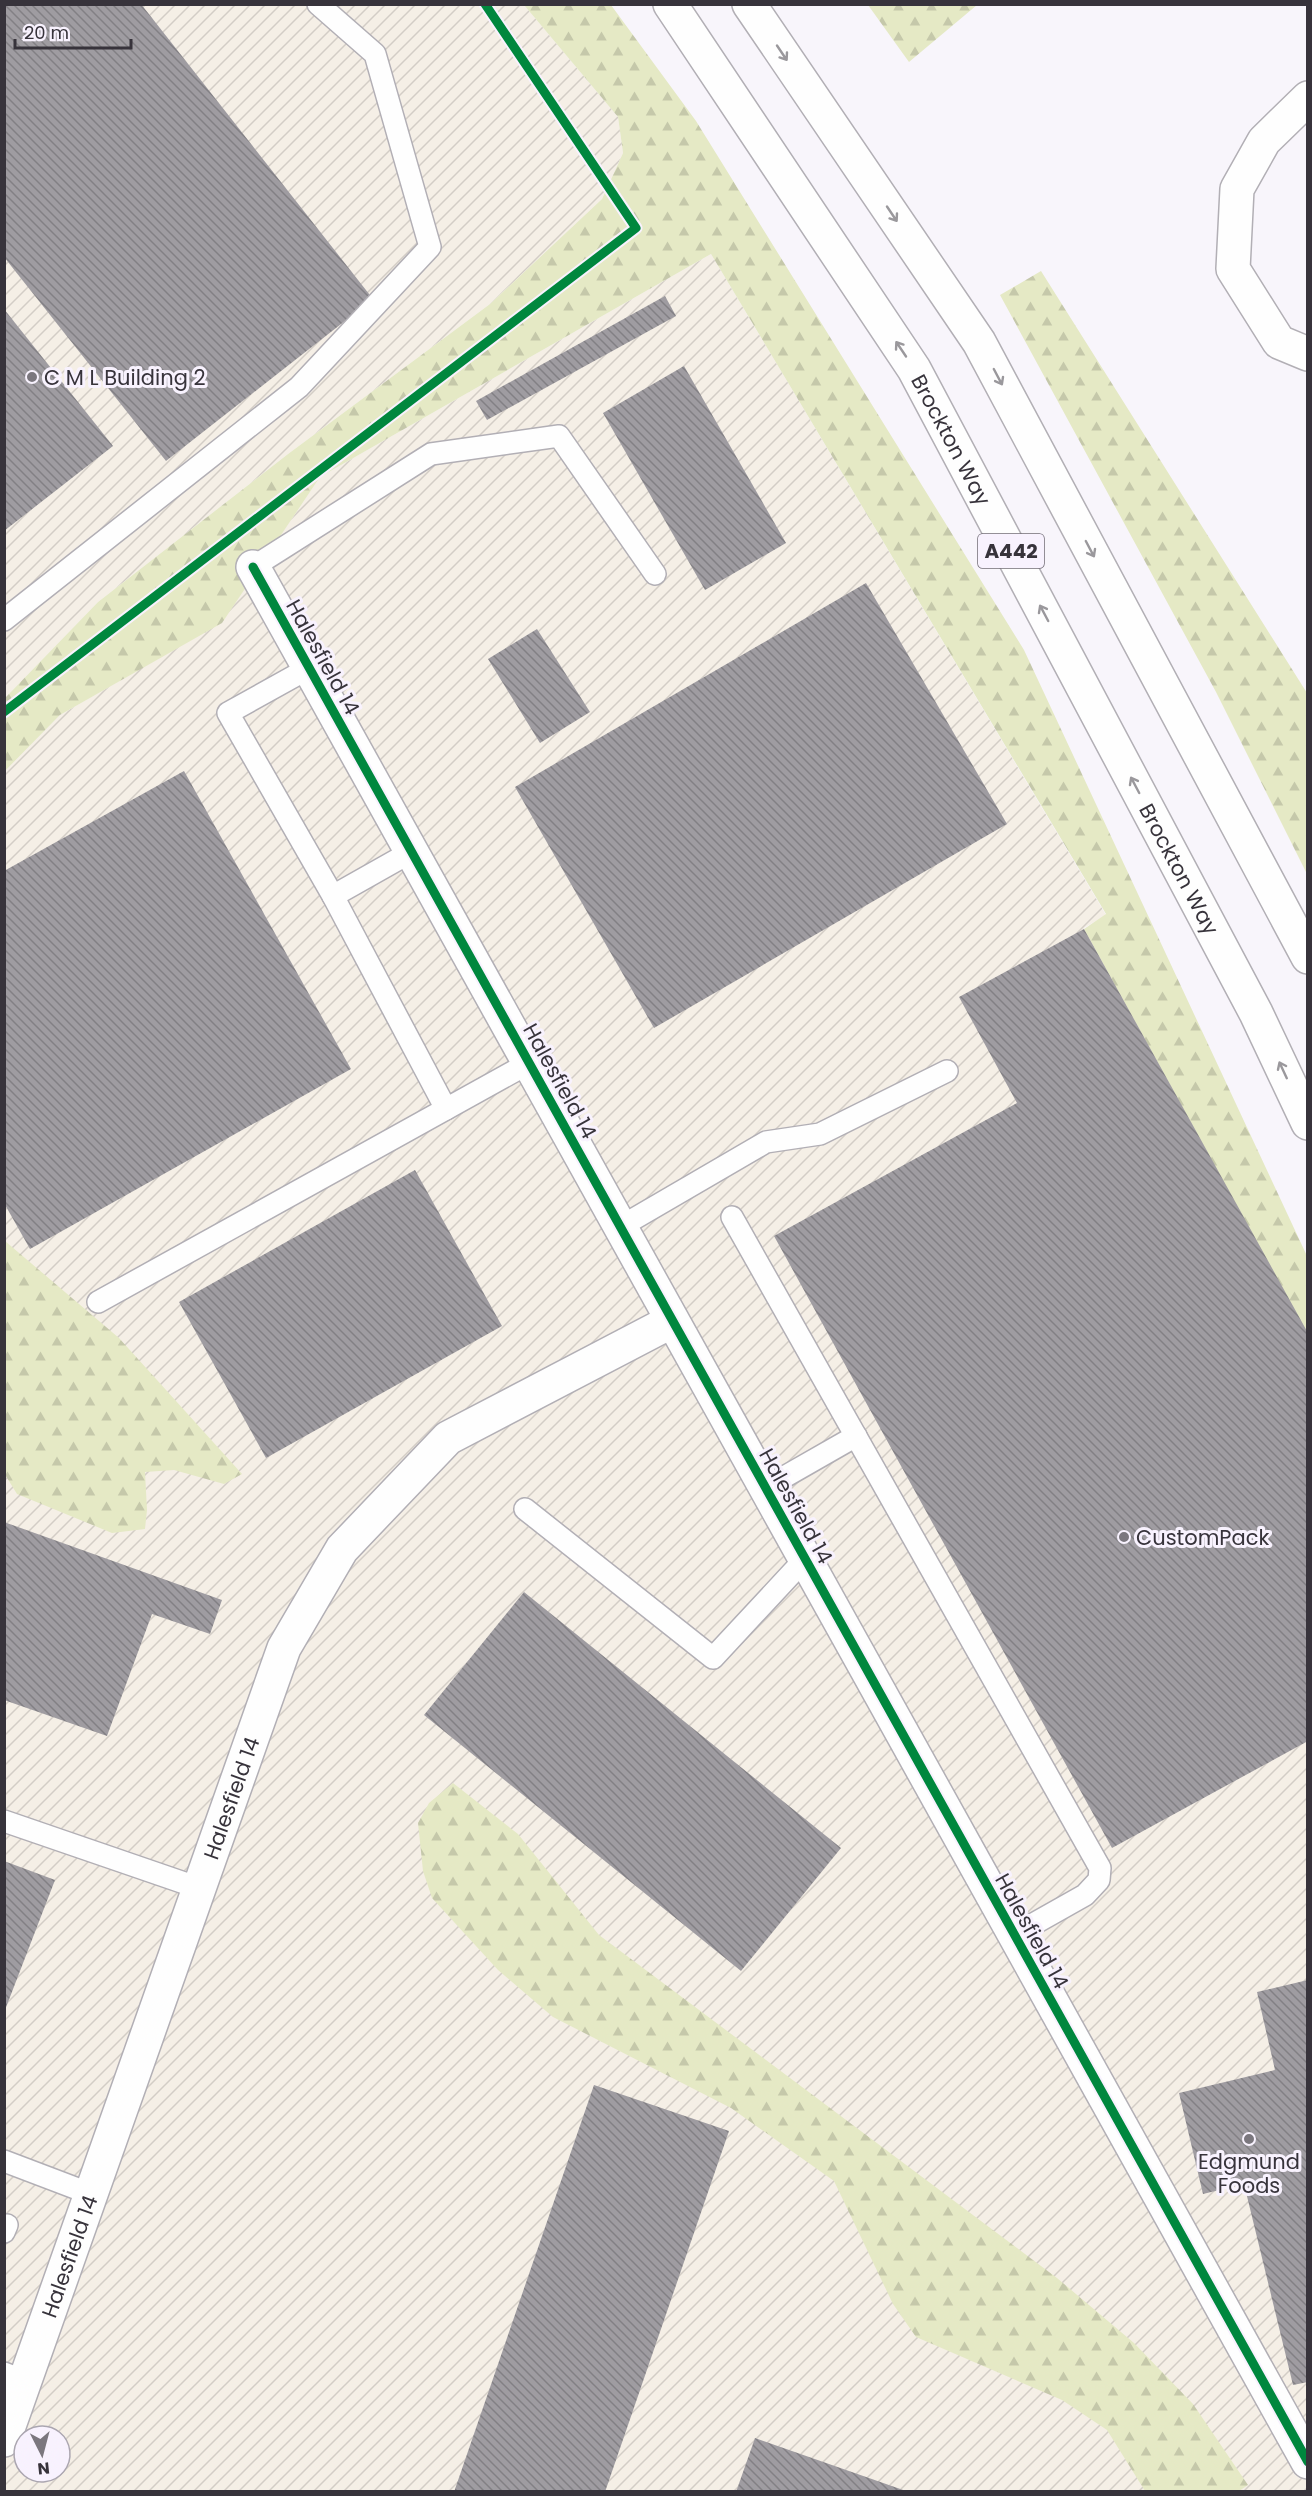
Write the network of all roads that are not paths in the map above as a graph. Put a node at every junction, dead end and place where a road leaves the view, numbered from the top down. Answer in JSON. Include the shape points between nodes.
{"nodes":[{"id":1,"x":318,"y":4,"type":"edge"},
{"id":2,"x":670,"y":4,"type":"edge"},
{"id":3,"x":749,"y":4,"type":"edge"},
{"id":4,"x":1308,"y":98,"type":"edge"},
{"id":5,"x":1308,"y":354,"type":"edge"},
{"id":6,"x":253,"y":567,"type":"joint"},
{"id":7,"x":654,"y":574,"type":"dead end"},
{"id":8,"x":4,"y":620,"type":"edge"},
{"id":9,"x":309,"y":668,"type":"junction"},
{"id":10,"x":411,"y":852,"type":"junction"},
{"id":11,"x":333,"y":896,"type":"junction"},
{"id":12,"x":1308,"y":957,"type":"edge"},
{"id":13,"x":529,"y":1063,"type":"junction"},
{"id":14,"x":946,"y":1071,"type":"dead end"},
{"id":15,"x":446,"y":1109,"type":"junction"},
{"id":16,"x":1308,"y":1123,"type":"edge"},
{"id":17,"x":732,"y":1217,"type":"dead end"},
{"id":18,"x":621,"y":1227,"type":"junction"},
{"id":19,"x":98,"y":1302,"type":"dead end"},
{"id":20,"x":672,"y":1321,"type":"junction"},
{"id":21,"x":856,"y":1436,"type":"junction"},
{"id":22,"x":765,"y":1488,"type":"junction"},
{"id":23,"x":525,"y":1509,"type":"dead end"},
{"id":24,"x":805,"y":1559,"type":"junction"},
{"id":25,"x":4,"y":1821,"type":"edge"},
{"id":26,"x":199,"y":1888,"type":"junction"},
{"id":27,"x":1014,"y":1935,"type":"junction"},
{"id":28,"x":4,"y":2161,"type":"edge"},
{"id":29,"x":91,"y":2194,"type":"junction"},
{"id":30,"x":15,"y":2377,"type":"edge"},
{"id":31,"x":4,"y":2440,"type":"edge"},
{"id":32,"x":1308,"y":2462,"type":"edge"}],
"edges":[{"from":1,"to":8,"type":"lane","via":[[375,54],[430,247],[299,387]]},
{"from":16,"to":2,"type":"main road","name":"Brockton Way","number":"A442","one_way":true,"via":[[1256,1013],[914,369]]},
{"from":3,"to":12,"type":"main road","one_way":true,"via":[[979,342]]},
{"from":4,"to":5,"type":"main road","via":[[1264,141],[1237,189],[1233,269],[1279,342]]},
{"from":6,"to":7,"type":"lane","via":[[431,454],[559,436]]},
{"from":6,"to":9,"type":"main road","name":"Halesfield 14"},
{"from":9,"to":10,"type":"main road","name":"Halesfield 14"},
{"from":9,"to":11,"type":"lane","via":[[228,713]]},
{"from":10,"to":11,"type":"lane"},
{"from":10,"to":13,"type":"main road","name":"Halesfield 14"},
{"from":11,"to":15,"type":"lane"},
{"from":13,"to":15,"type":"lane"},
{"from":13,"to":18,"type":"main road","name":"Halesfield 14"},
{"from":14,"to":18,"type":"lane","via":[[820,1134],[766,1142]]},
{"from":15,"to":19,"type":"lane"},
{"from":17,"to":21,"type":"lane"},
{"from":18,"to":20,"type":"main road","name":"Halesfield 14"},
{"from":20,"to":22,"type":"main road","name":"Halesfield 14"},
{"from":20,"to":26,"type":"main road","name":"Halesfield 14","via":[[448,1438],[342,1549],[284,1648]]},
{"from":21,"to":22,"type":"lane"},
{"from":21,"to":27,"type":"lane","via":[[1100,1868],[1099,1880],[1085,1895]]},
{"from":22,"to":24,"type":"main road","name":"Halesfield 14"},
{"from":23,"to":24,"type":"lane","via":[[713,1659]]},
{"from":24,"to":27,"type":"main road","name":"Halesfield 14"},
{"from":25,"to":26,"type":"lane"},
{"from":26,"to":29,"type":"main road","name":"Halesfield 14"},
{"from":27,"to":32,"type":"main road","name":"Halesfield 14"},
{"from":28,"to":29,"type":"lane"},
{"from":29,"to":30,"type":"main road","name":"Halesfield 14"},
{"from":30,"to":31,"type":"main road","name":"Halesfield 14"}]}
